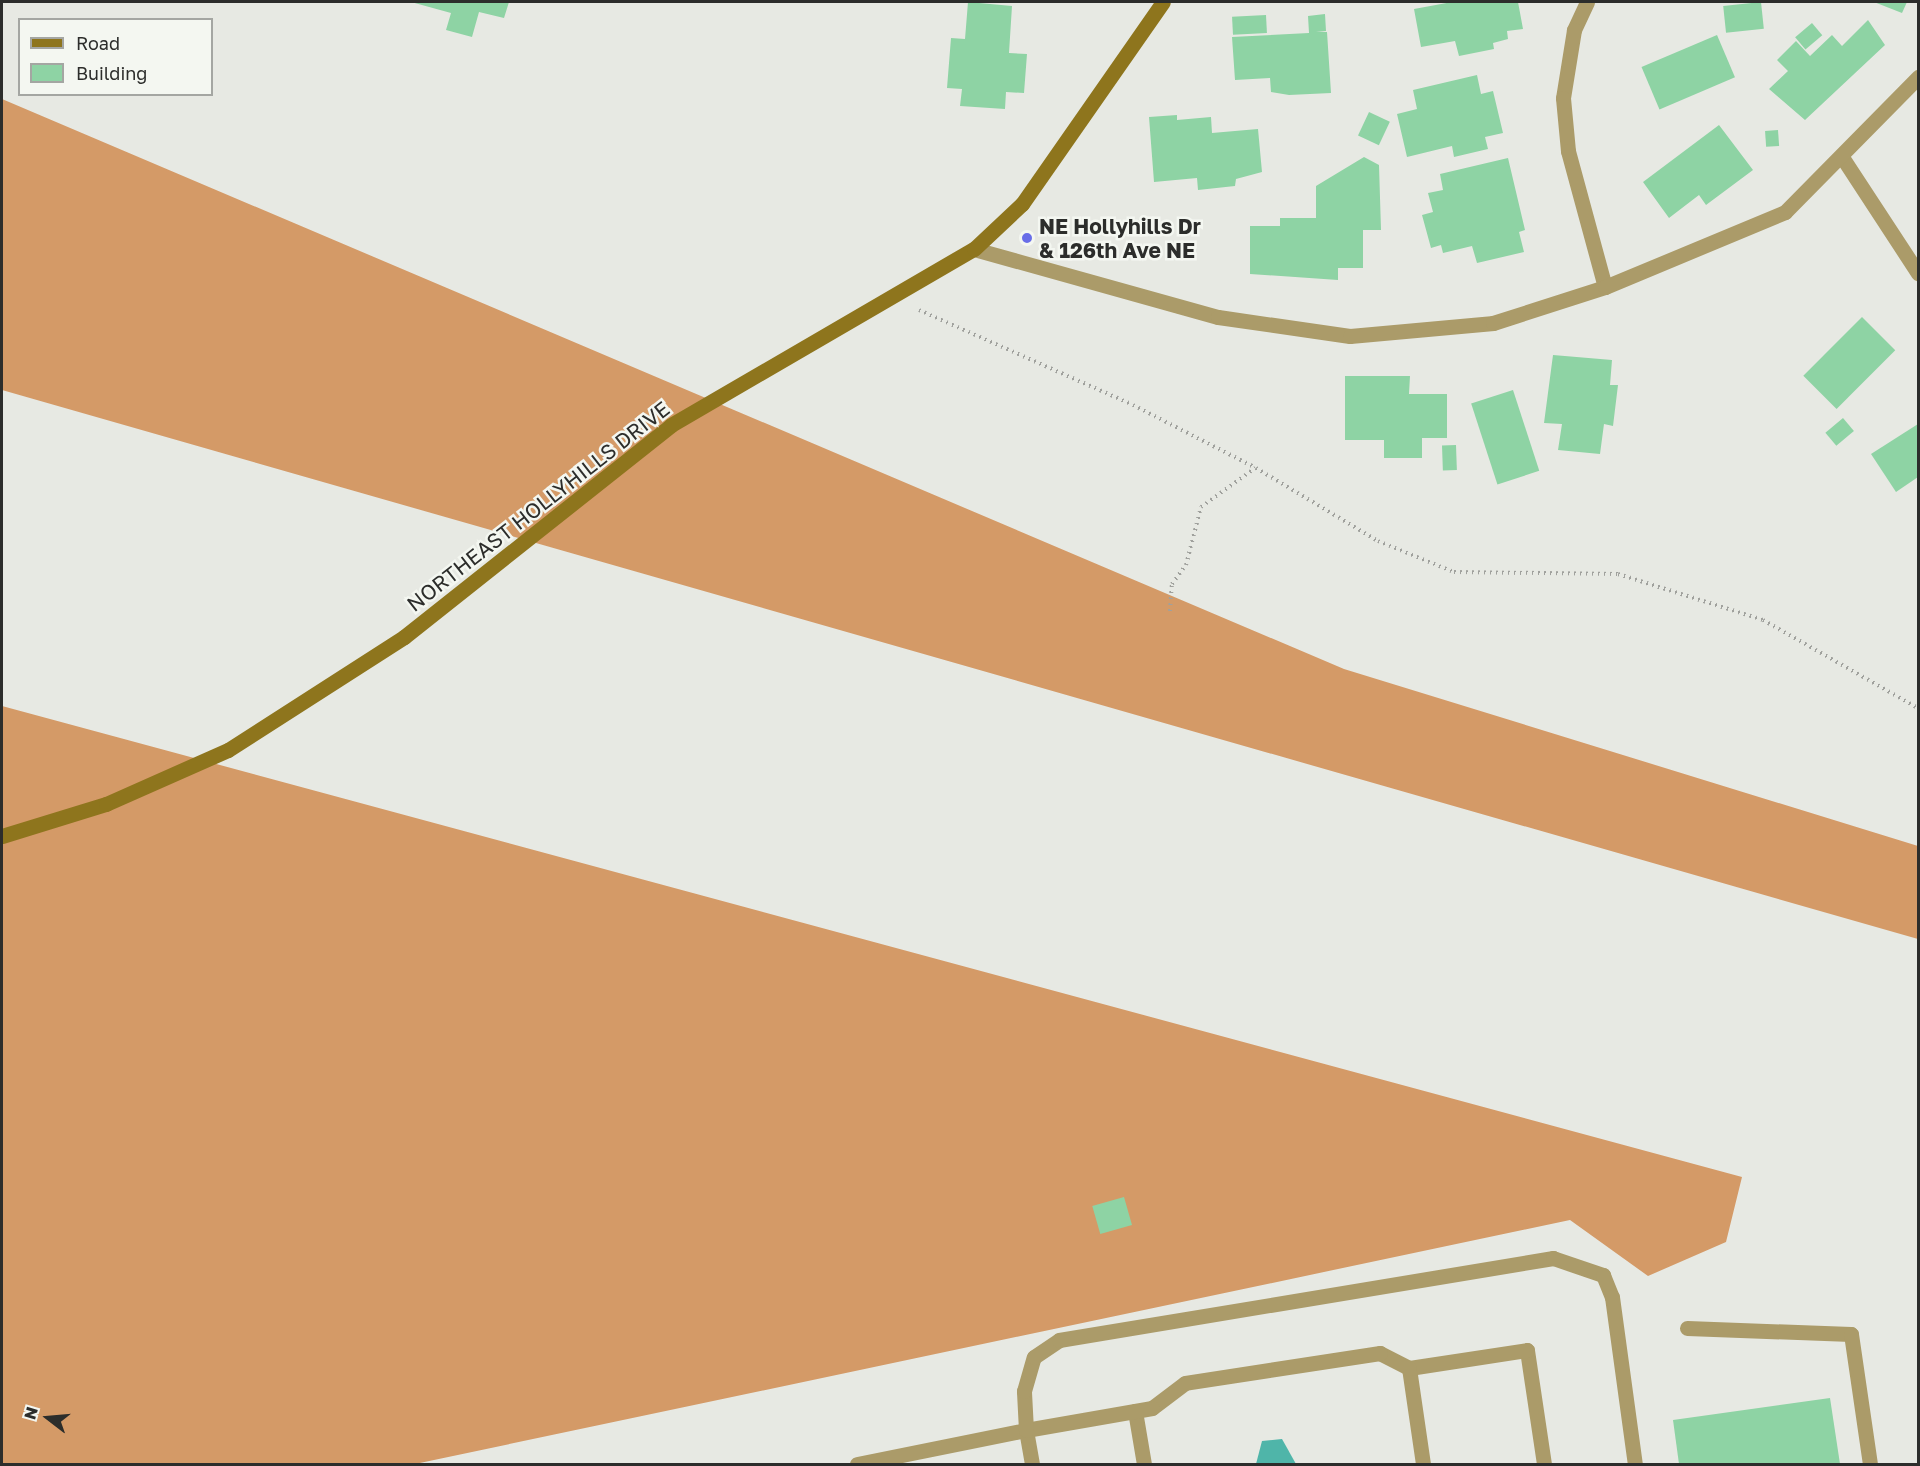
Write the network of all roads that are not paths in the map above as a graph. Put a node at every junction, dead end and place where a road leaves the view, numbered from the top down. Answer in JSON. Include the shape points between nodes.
{"nodes":[{"id":1,"x":1163,"y":2,"type":"edge"},
{"id":2,"x":1587,"y":2,"type":"edge"},
{"id":3,"x":1918,"y":77,"type":"edge"},
{"id":4,"x":1842,"y":157,"type":"junction"},
{"id":5,"x":974,"y":249,"type":"junction"},
{"id":6,"x":1918,"y":273,"type":"edge"},
{"id":7,"x":1605,"y":287,"type":"junction"},
{"id":8,"x":2,"y":836,"type":"edge"},
{"id":9,"x":1687,"y":1328,"type":"dead end"},
{"id":10,"x":1409,"y":1368,"type":"junction"},
{"id":11,"x":1135,"y":1411,"type":"junction"},
{"id":12,"x":1026,"y":1430,"type":"junction"},
{"id":13,"x":857,"y":1464,"type":"edge"},
{"id":14,"x":1032,"y":1464,"type":"edge"},
{"id":15,"x":1144,"y":1464,"type":"edge"},
{"id":16,"x":1423,"y":1464,"type":"edge"},
{"id":17,"x":1544,"y":1464,"type":"edge"},
{"id":18,"x":1635,"y":1464,"type":"edge"},
{"id":19,"x":1870,"y":1464,"type":"edge"}],
"edges":[{"from":1,"to":5,"type":"main road","name":"NORTHEAST HOLLYHILLS DRIVE","via":[[1022,204]]},
{"from":2,"to":7,"type":"street","via":[[1574,30],[1563,98],[1568,151]]},
{"from":3,"to":4,"type":"street"},
{"from":4,"to":6,"type":"street"},
{"from":4,"to":7,"type":"street","via":[[1785,212]]},
{"from":5,"to":7,"type":"street","via":[[1218,317],[1350,336],[1493,323]]},
{"from":5,"to":8,"type":"main road","name":"NORTHEAST HOLLYHILLS DRIVE","via":[[671,425],[404,637],[228,750],[106,804]]},
{"from":9,"to":19,"type":"street","via":[[1851,1334]]},
{"from":10,"to":11,"type":"street","via":[[1380,1353],[1185,1383],[1152,1407]]},
{"from":10,"to":16,"type":"street"},
{"from":10,"to":17,"type":"street","via":[[1527,1350]]},
{"from":11,"to":12,"type":"street"},
{"from":11,"to":15,"type":"street"},
{"from":12,"to":13,"type":"street"},
{"from":12,"to":14,"type":"street"},
{"from":12,"to":18,"type":"street","via":[[1024,1391],[1034,1357],[1059,1340],[1553,1258],[1603,1275],[1612,1297]]}]}
